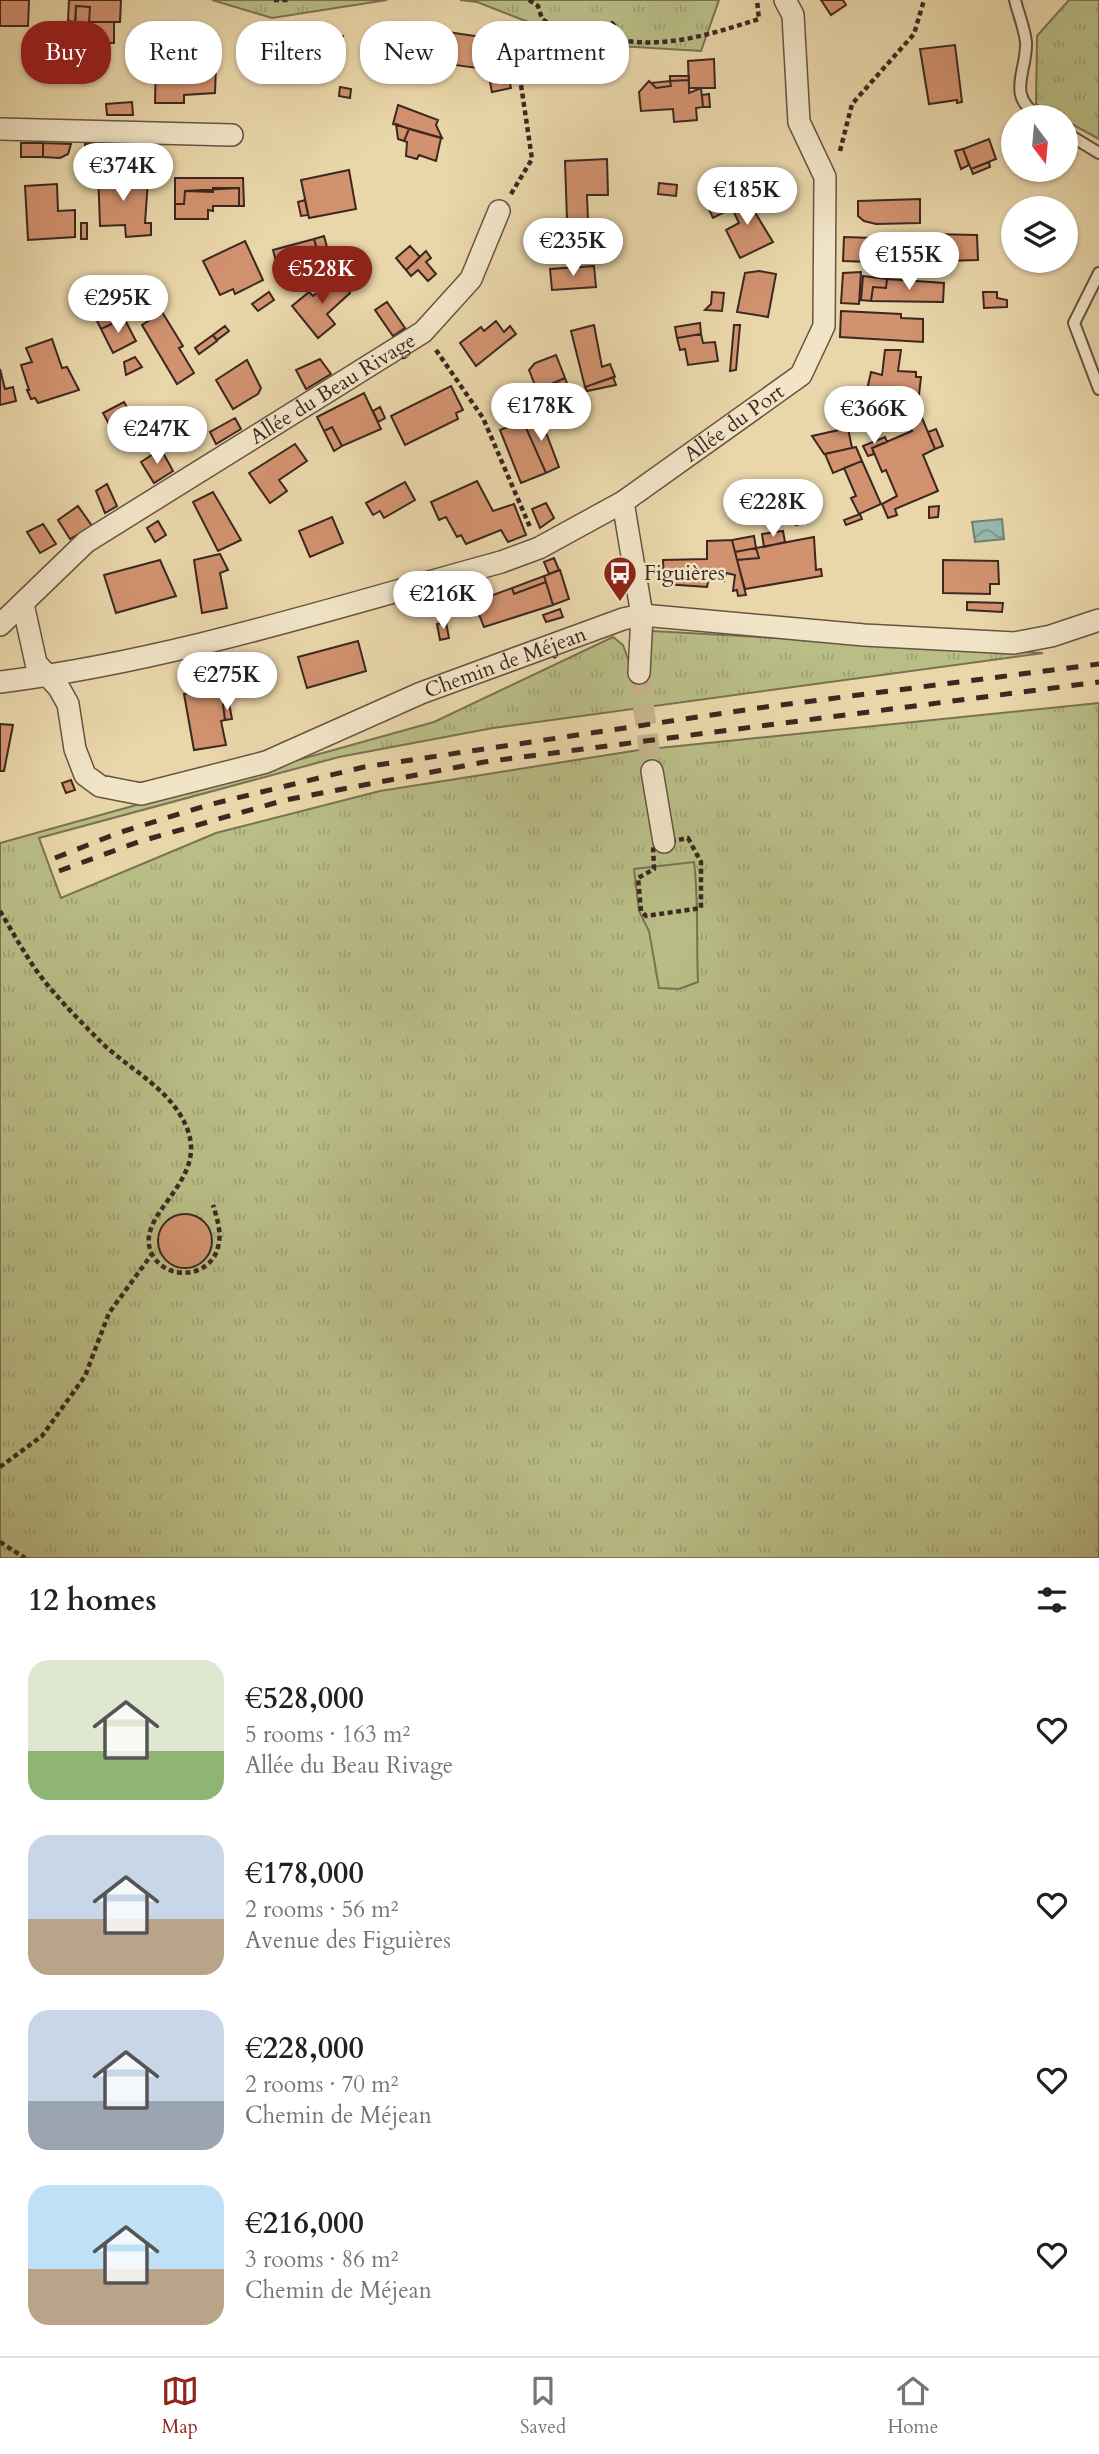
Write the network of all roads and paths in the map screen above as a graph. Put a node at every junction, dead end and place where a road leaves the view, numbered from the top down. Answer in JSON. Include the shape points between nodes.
{"nodes":[{"id":1,"x":274,"y":0,"type":"edge"},
{"id":2,"x":291,"y":0,"type":"edge"},
{"id":3,"x":529,"y":0,"type":"edge"},
{"id":4,"x":757,"y":0,"type":"edge"},
{"id":5,"x":785,"y":0,"type":"edge"},
{"id":6,"x":924,"y":0,"type":"edge"},
{"id":7,"x":1014,"y":0,"type":"edge"},
{"id":8,"x":521,"y":84,"type":"edge"},
{"id":9,"x":1027,"y":105,"type":"edge"},
{"id":10,"x":0,"y":130,"type":"edge"},
{"id":11,"x":232,"y":135,"type":"dead end"},
{"id":12,"x":1078,"y":140,"type":"edge"},
{"id":13,"x":1099,"y":153,"type":"edge"},
{"id":14,"x":820,"y":167,"type":"junction"},
{"id":15,"x":499,"y":211,"type":"joint"},
{"id":16,"x":1099,"y":273,"type":"edge"},
{"id":17,"x":423,"y":332,"type":"junction"},
{"id":18,"x":1099,"y":389,"type":"edge"},
{"id":19,"x":623,"y":502,"type":"junction"},
{"id":20,"x":539,"y":548,"type":"junction"},
{"id":21,"x":23,"y":604,"type":"junction"},
{"id":22,"x":642,"y":615,"type":"junction"},
{"id":23,"x":1099,"y":620,"type":"edge"},
{"id":24,"x":0,"y":625,"type":"edge"},
{"id":25,"x":639,"y":673,"type":"tunnel mouth"},
{"id":26,"x":47,"y":677,"type":"junction"},
{"id":27,"x":0,"y":682,"type":"edge"},
{"id":28,"x":652,"y":771,"type":"tunnel mouth"},
{"id":29,"x":664,"y":842,"type":"junction"},
{"id":30,"x":0,"y":911,"type":"edge"},
{"id":31,"x":213,"y":1205,"type":"dead end"},
{"id":32,"x":152,"y":1254,"type":"junction"},
{"id":33,"x":0,"y":1467,"type":"edge"},
{"id":34,"x":0,"y":1542,"type":"edge"},
{"id":35,"x":25,"y":1558,"type":"edge"}],
"edges":[{"from":1,"to":2,"type":"path"},
{"from":3,"to":4,"type":"path","via":[[538,6],[542,19],[559,30],[585,32],[600,40],[600,32],[612,23],[626,41],[652,45],[681,42],[759,19]]},
{"from":5,"to":14,"type":"street","name":"Allée du Port","via":[[793,15],[799,122]]},
{"from":6,"to":14,"type":"path","via":[[914,34],[852,104],[839,154]]},
{"from":7,"to":9,"type":"lane","via":[[1026,44],[1018,85]]},
{"from":8,"to":15,"type":"path","via":[[532,159]]},
{"from":10,"to":11,"type":"street"},
{"from":12,"to":13,"type":"lane"},
{"from":14,"to":19,"type":"street","name":"Allée du Port","via":[[825,177],[824,326],[801,375]]},
{"from":15,"to":17,"type":"street","name":"Allée du Beau Rivage","via":[[471,279]]},
{"from":16,"to":18,"type":"lane","via":[[1074,323]]},
{"from":17,"to":20,"type":"path","via":[[482,418]]},
{"from":17,"to":21,"type":"street","name":"Allée du Beau Rivage","via":[[86,542]]},
{"from":19,"to":20,"type":"street","name":"Allée du Port"},
{"from":19,"to":22,"type":"street"},
{"from":20,"to":26,"type":"street","name":"Allée du Port","via":[[159,654]]},
{"from":21,"to":24,"type":"street","name":"Allée du Beau Rivage"},
{"from":21,"to":26,"type":"street","via":[[36,663]]},
{"from":22,"to":23,"type":"street","name":"Chemin de Méjean","via":[[1014,643]]},
{"from":22,"to":25,"type":"street"},
{"from":22,"to":26,"type":"street","name":"Chemin de Méjean","via":[[421,693],[266,762],[141,794],[100,786],[85,775],[75,749],[72,716],[59,688]]},
{"from":26,"to":27,"type":"street"},
{"from":28,"to":29,"type":"street"},
{"from":29,"to":29,"type":"path","via":[[652,849],[653,871],[638,878],[641,911],[646,916],[704,904],[699,855],[688,838]]},
{"from":30,"to":32,"type":"path","via":[[37,971],[101,1042],[163,1092],[188,1130],[191,1154],[185,1177],[153,1223],[149,1238]]},
{"from":31,"to":32,"type":"path","via":[[218,1249],[200,1271],[175,1273],[163,1268]]},
{"from":32,"to":33,"type":"path","via":[[109,1312],[85,1376],[42,1436]]},
{"from":34,"to":35,"type":"path"}]}
